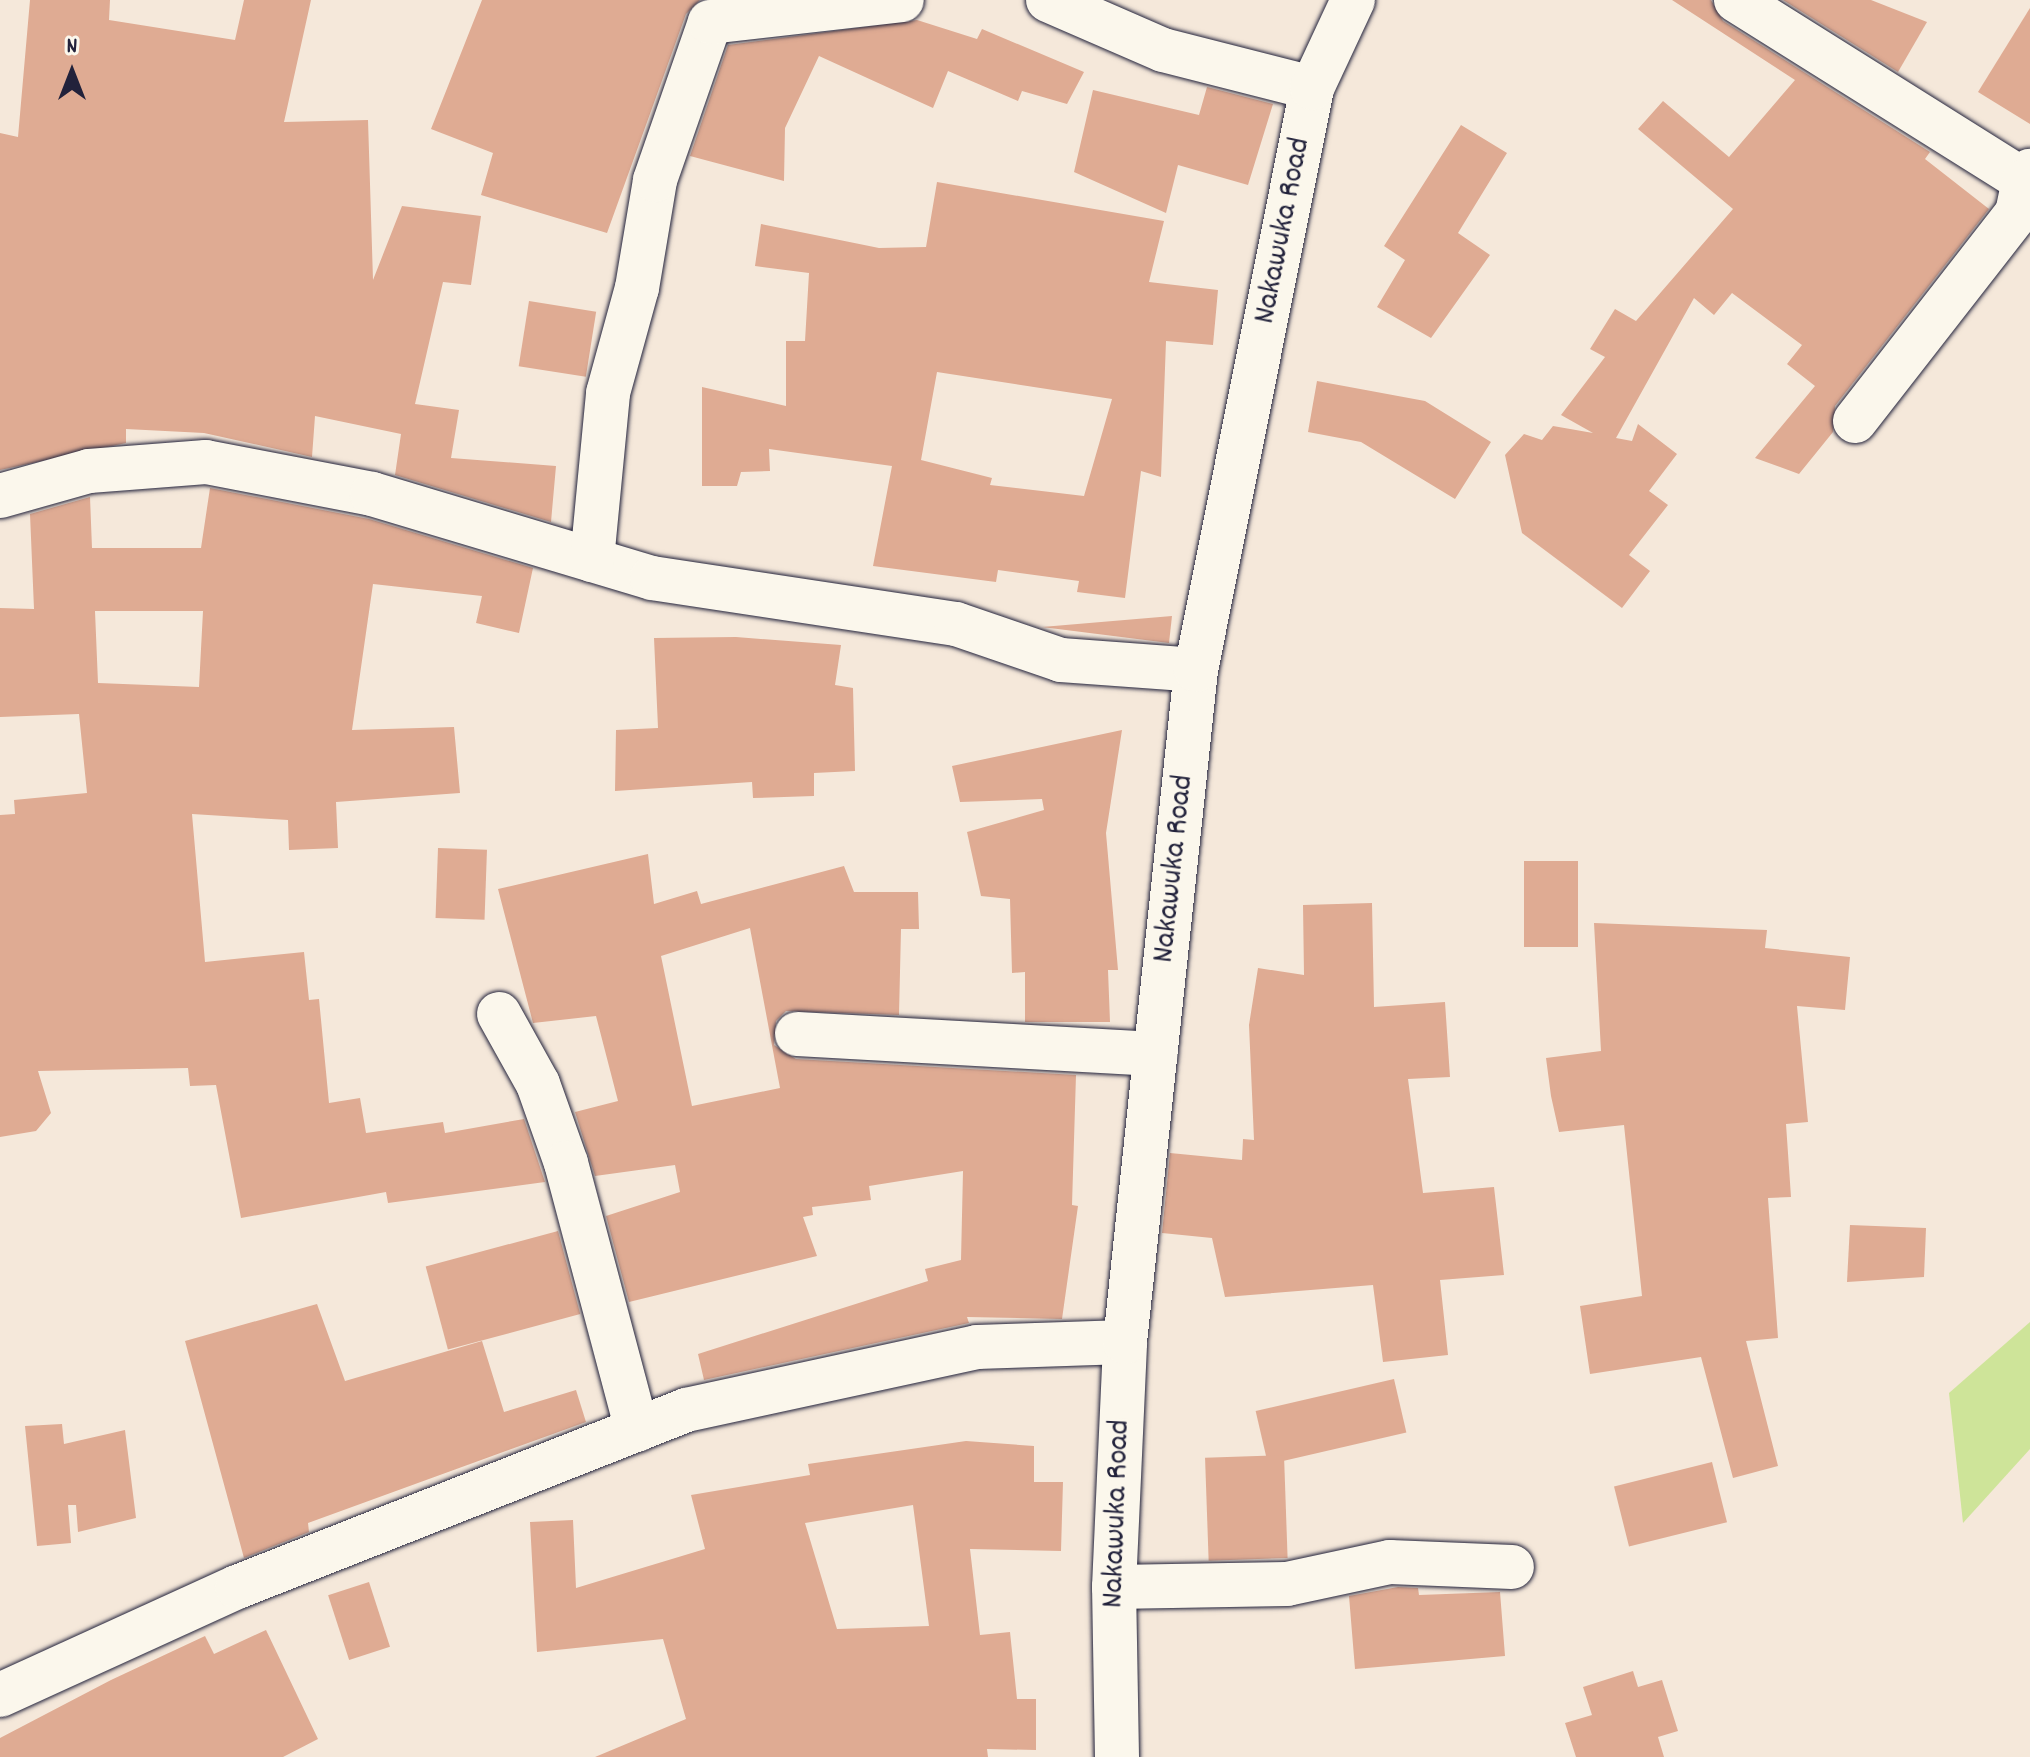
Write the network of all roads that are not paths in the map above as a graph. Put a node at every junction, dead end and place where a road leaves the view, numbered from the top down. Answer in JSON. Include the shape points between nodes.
{"nodes":[{"id":1,"x":902,"y":0,"type":"edge"},
{"id":2,"x":1048,"y":0,"type":"edge"},
{"id":3,"x":1353,"y":0,"type":"edge"},
{"id":4,"x":1736,"y":0,"type":"edge"},
{"id":5,"x":1312,"y":88,"type":"junction"},
{"id":6,"x":2028,"y":179,"type":"edge"},
{"id":7,"x":1855,"y":421,"type":"dead end"},
{"id":8,"x":0,"y":496,"type":"edge"},
{"id":9,"x":592,"y":560,"type":"junction"},
{"id":10,"x":1196,"y":670,"type":"junction"},
{"id":11,"x":499,"y":1014,"type":"dead end"},
{"id":12,"x":797,"y":1034,"type":"dead end"},
{"id":13,"x":1155,"y":1054,"type":"junction"},
{"id":14,"x":1125,"y":1342,"type":"junction"},
{"id":15,"x":637,"y":1430,"type":"junction"},
{"id":16,"x":1512,"y":1567,"type":"dead end"},
{"id":17,"x":1114,"y":1587,"type":"junction"},
{"id":18,"x":0,"y":1695,"type":"edge"},
{"id":19,"x":1117,"y":1757,"type":"edge"}],
"edges":[{"from":1,"to":9,"type":"street","via":[[710,22],[655,180],[637,288],[608,393]]},
{"from":2,"to":5,"type":"street","via":[[1163,50]]},
{"from":3,"to":5,"type":"street","name":"Nakawuka Road"},
{"from":4,"to":6,"type":"street"},
{"from":5,"to":10,"type":"street","name":"Nakawuka Road"},
{"from":6,"to":7,"type":"street","via":[[2017,213]]},
{"from":8,"to":9,"type":"street","via":[[89,471],[193,461],[372,494]]},
{"from":9,"to":10,"type":"street","via":[[778,600],[956,624],[1061,660]]},
{"from":10,"to":13,"type":"street","name":"Nakawuka Road"},
{"from":11,"to":15,"type":"street","via":[[538,1084],[566,1163]]},
{"from":12,"to":13,"type":"street"},
{"from":13,"to":14,"type":"street","name":"Nakawuka Road"},
{"from":14,"to":15,"type":"street","via":[[977,1347],[819,1378]]},
{"from":14,"to":17,"type":"street","name":"Nakawuka Road"},
{"from":15,"to":18,"type":"street","via":[[237,1587]]},
{"from":16,"to":17,"type":"street","via":[[1390,1562],[1287,1584]]},
{"from":17,"to":19,"type":"street","name":"Nakawuka Road"}]}
